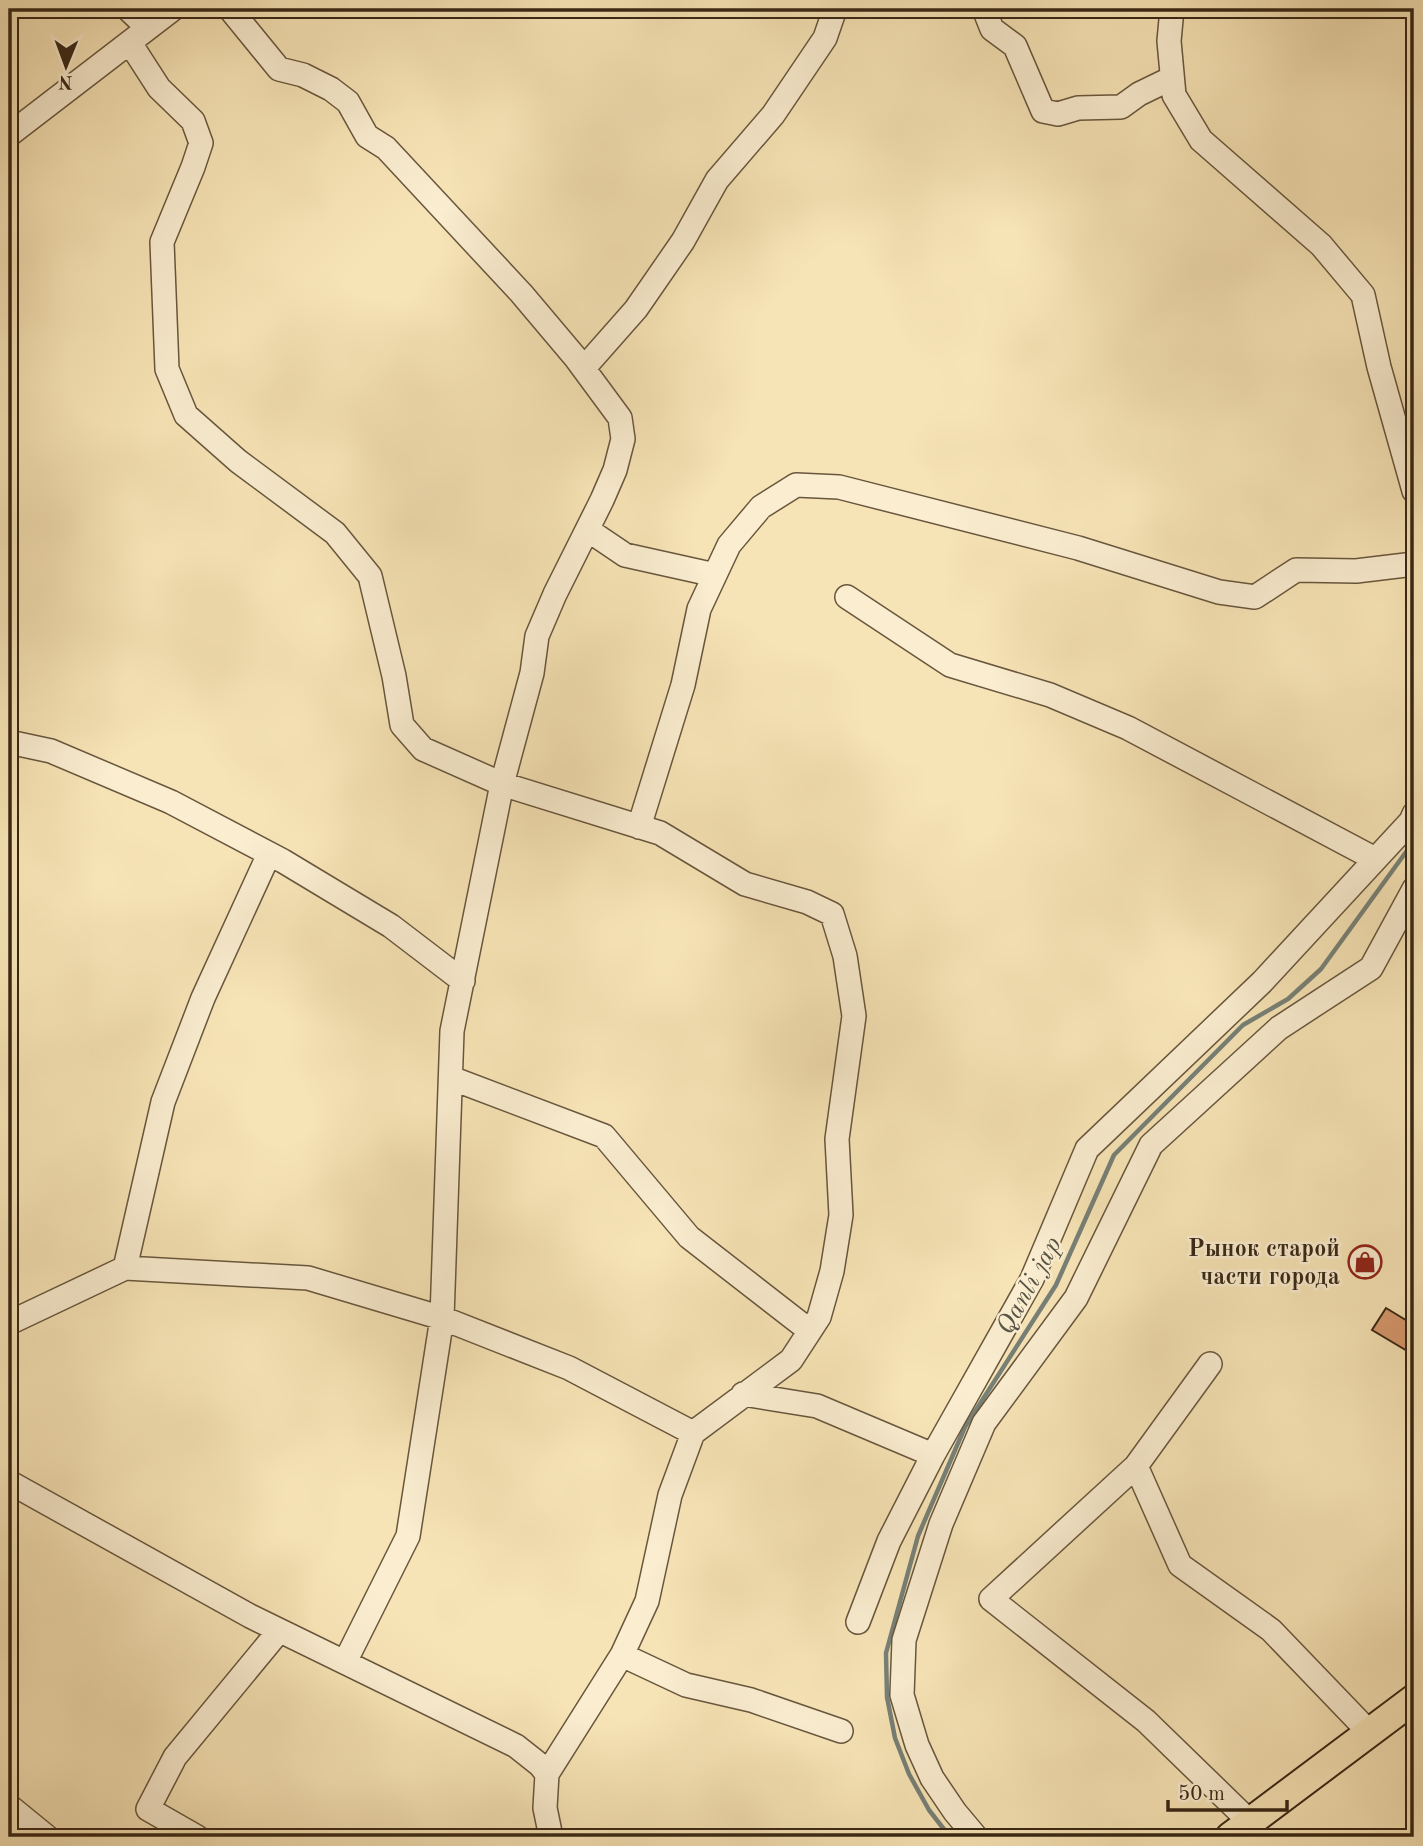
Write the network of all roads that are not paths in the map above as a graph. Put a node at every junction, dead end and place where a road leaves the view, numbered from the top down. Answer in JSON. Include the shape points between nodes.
{"nodes":[{"id":1,"x":128,"y":9,"type":"edge"},
{"id":2,"x":173,"y":9,"type":"edge"},
{"id":3,"x":230,"y":9,"type":"edge"},
{"id":4,"x":835,"y":9,"type":"edge"},
{"id":5,"x":984,"y":9,"type":"edge"},
{"id":6,"x":1172,"y":9,"type":"edge"},
{"id":7,"x":148,"y":28,"type":"junction"},
{"id":8,"x":130,"y":43,"type":"junction"},
{"id":9,"x":1172,"y":78,"type":"junction"},
{"id":10,"x":9,"y":135,"type":"edge"},
{"id":11,"x":584,"y":368,"type":"junction"},
{"id":12,"x":1414,"y":491,"type":"edge"},
{"id":13,"x":588,"y":530,"type":"junction"},
{"id":14,"x":1414,"y":564,"type":"edge"},
{"id":15,"x":715,"y":575,"type":"junction"},
{"id":16,"x":847,"y":597,"type":"dead end"},
{"id":17,"x":9,"y":743,"type":"edge"},
{"id":18,"x":502,"y":784,"type":"junction"},
{"id":19,"x":1414,"y":814,"type":"edge"},
{"id":20,"x":639,"y":827,"type":"junction"},
{"id":21,"x":269,"y":854,"type":"junction"},
{"id":22,"x":1375,"y":859,"type":"junction"},
{"id":23,"x":1414,"y":889,"type":"edge"},
{"id":24,"x":463,"y":981,"type":"junction"},
{"id":25,"x":451,"y":1078,"type":"junction"},
{"id":26,"x":125,"y":1268,"type":"junction"},
{"id":27,"x":442,"y":1318,"type":"junction"},
{"id":28,"x":9,"y":1323,"type":"edge"},
{"id":29,"x":810,"y":1331,"type":"junction"},
{"id":30,"x":1210,"y":1364,"type":"dead end"},
{"id":31,"x":743,"y":1394,"type":"junction"},
{"id":32,"x":693,"y":1433,"type":"junction"},
{"id":33,"x":933,"y":1455,"type":"junction"},
{"id":34,"x":1136,"y":1466,"type":"junction"},
{"id":35,"x":9,"y":1482,"type":"edge"},
{"id":36,"x":858,"y":1622,"type":"dead end"},
{"id":37,"x":279,"y":1631,"type":"junction"},
{"id":38,"x":622,"y":1655,"type":"junction"},
{"id":39,"x":345,"y":1662,"type":"junction"},
{"id":40,"x":1414,"y":1699,"type":"edge"},
{"id":41,"x":841,"y":1731,"type":"dead end"},
{"id":42,"x":1369,"y":1732,"type":"junction"},
{"id":43,"x":547,"y":1774,"type":"junction"},
{"id":44,"x":9,"y":1806,"type":"edge"},
{"id":45,"x":1240,"y":1830,"type":"edge"},
{"id":46,"x":47,"y":1837,"type":"edge"},
{"id":47,"x":197,"y":1837,"type":"edge"},
{"id":48,"x":551,"y":1837,"type":"edge"},
{"id":49,"x":976,"y":1837,"type":"edge"}],
"edges":[{"from":1,"to":7,"type":"street"},
{"from":2,"to":7,"type":"street"},
{"from":3,"to":11,"type":"street","via":[[279,69],[322,84],[348,102],[367,136],[386,148]]},
{"from":4,"to":11,"type":"street","via":[[825,37],[773,115],[717,180],[683,241],[636,309]]},
{"from":5,"to":9,"type":"street","via":[[992,29],[1015,46],[1043,111],[1058,114],[1078,108],[1121,107]]},
{"from":6,"to":9,"type":"street"},
{"from":7,"to":8,"type":"street"},
{"from":8,"to":10,"type":"street"},
{"from":8,"to":18,"type":"street","via":[[159,88],[193,121],[201,143],[162,242],[167,369],[186,415],[238,461],[335,533],[370,576],[402,725],[423,749]]},
{"from":9,"to":12,"type":"street","via":[[1174,95],[1201,140],[1321,245],[1363,295]]},
{"from":11,"to":13,"type":"street","via":[[620,418],[623,439]]},
{"from":13,"to":15,"type":"street","via":[[625,555]]},
{"from":13,"to":18,"type":"street","via":[[537,636],[533,673]]},
{"from":14,"to":15,"type":"street","via":[[1356,571],[1296,570],[1255,597],[1219,592],[1078,548],[839,487],[796,485],[761,506],[729,545]]},
{"from":15,"to":20,"type":"street","via":[[699,609],[683,685]]},
{"from":16,"to":22,"type":"street","via":[[950,665],[1050,695],[1128,727]]},
{"from":17,"to":21,"type":"street","via":[[51,751],[159,797]]},
{"from":18,"to":20,"type":"street"},
{"from":18,"to":24,"type":"street"},
{"from":19,"to":22,"type":"street"},
{"from":20,"to":29,"type":"street","via":[[660,833],[745,884],[832,914],[845,956],[854,1016],[837,1139],[841,1215],[829,1283]]},
{"from":21,"to":24,"type":"street","via":[[391,926]]},
{"from":21,"to":26,"type":"street","via":[[163,1102]]},
{"from":22,"to":33,"type":"street","via":[[1262,982],[1087,1149],[1032,1279]]},
{"from":23,"to":49,"type":"street","via":[[1371,968],[1279,1028],[1151,1145],[1076,1298],[984,1423],[941,1524],[904,1640],[902,1695],[932,1778]]},
{"from":24,"to":25,"type":"street","via":[[452,1031]]},
{"from":25,"to":27,"type":"street"},
{"from":25,"to":29,"type":"street","via":[[604,1136],[689,1237]]},
{"from":26,"to":27,"type":"street","via":[[308,1278]]},
{"from":26,"to":28,"type":"street"},
{"from":27,"to":32,"type":"street","via":[[569,1368]]},
{"from":27,"to":39,"type":"street","via":[[408,1536]]},
{"from":29,"to":31,"type":"street","via":[[791,1360]]},
{"from":30,"to":34,"type":"street"},
{"from":31,"to":32,"type":"street"},
{"from":31,"to":33,"type":"street","via":[[817,1406]]},
{"from":32,"to":38,"type":"street","via":[[670,1495],[647,1601]]},
{"from":33,"to":36,"type":"street","via":[[889,1541]]},
{"from":34,"to":42,"type":"street","via":[[1180,1565],[1271,1630]]},
{"from":34,"to":45,"type":"street","via":[[991,1599],[1146,1721]]},
{"from":35,"to":37,"type":"street"},
{"from":37,"to":39,"type":"street"},
{"from":37,"to":47,"type":"street","via":[[175,1757],[148,1809]]},
{"from":38,"to":41,"type":"street","via":[[686,1685],[751,1700]]},
{"from":38,"to":43,"type":"street"},
{"from":39,"to":43,"type":"street","via":[[516,1746]]},
{"from":40,"to":42,"type":"main road"},
{"from":42,"to":45,"type":"main road"},
{"from":43,"to":48,"type":"street","via":[[545,1808]]},
{"from":44,"to":46,"type":"street"}]}
